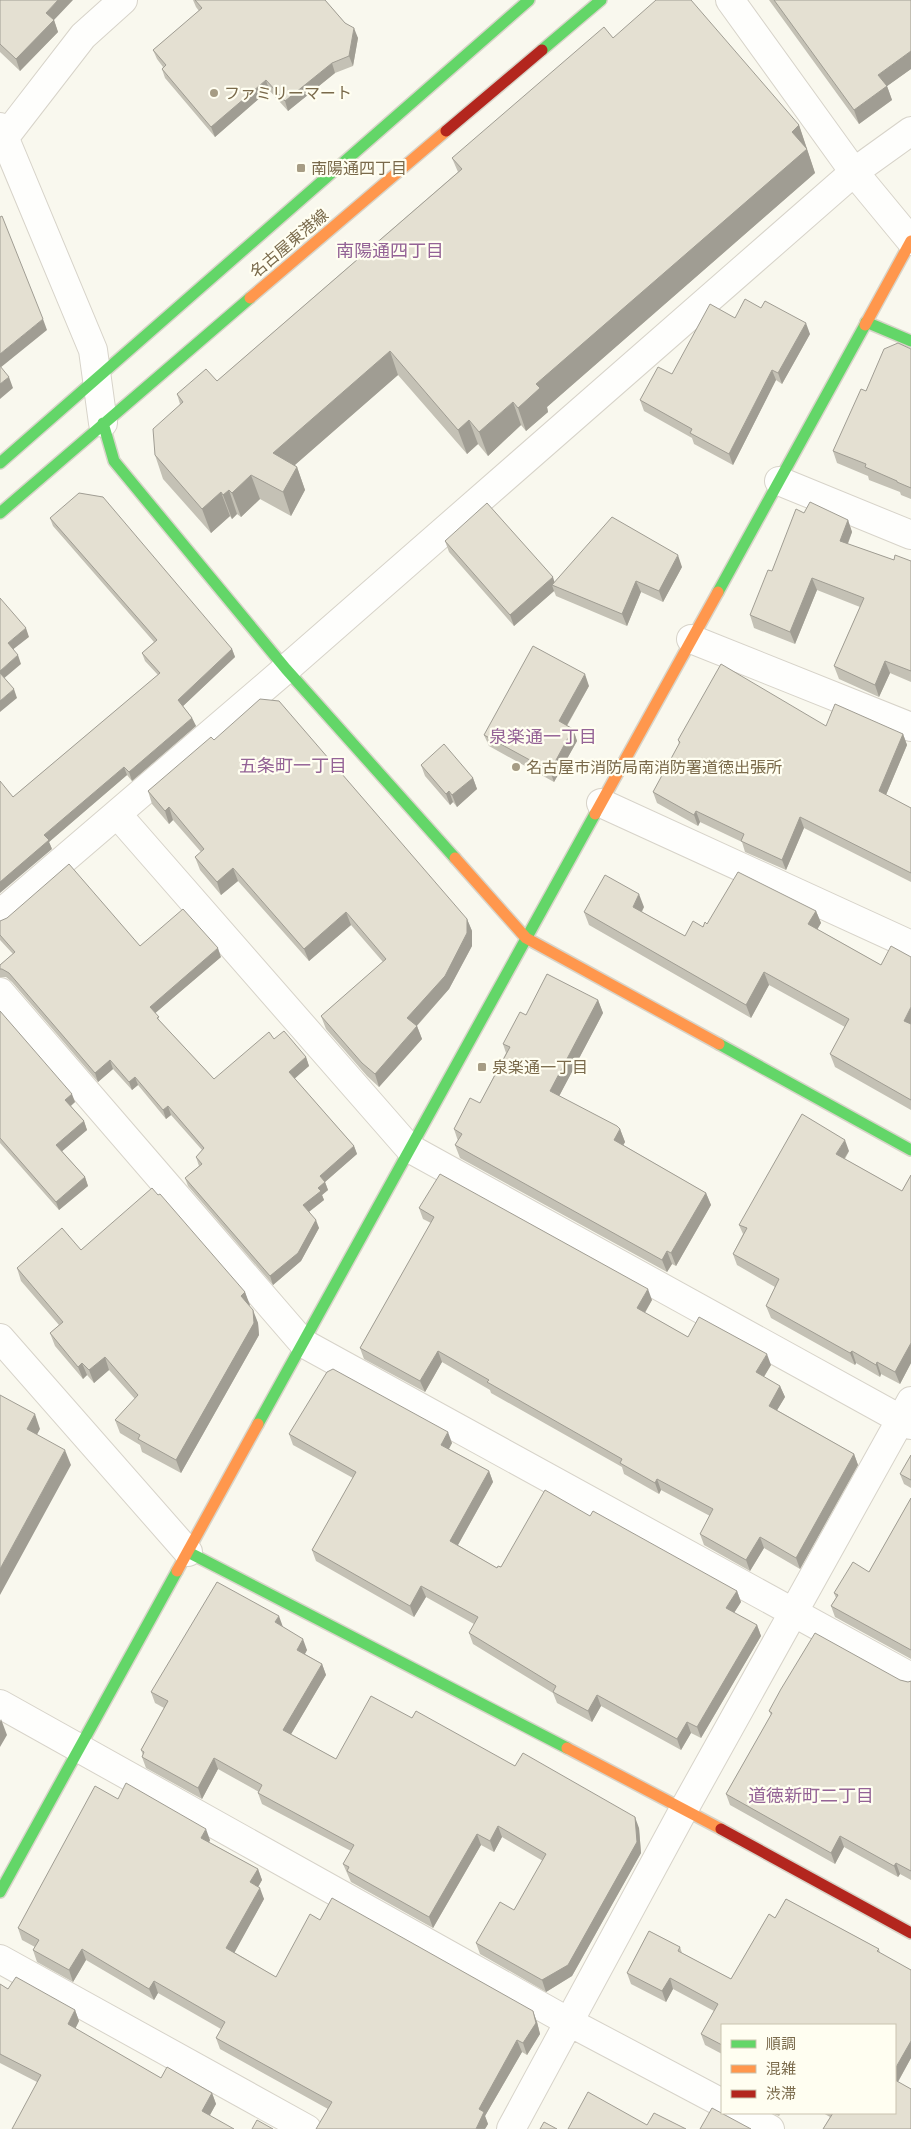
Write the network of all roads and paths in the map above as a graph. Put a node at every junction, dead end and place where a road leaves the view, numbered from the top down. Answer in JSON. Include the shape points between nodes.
{"nodes":[{"id":1,"x":123,"y":0,"type":"edge"},
{"id":2,"x":528,"y":0,"type":"edge"},
{"id":3,"x":601,"y":0,"type":"edge"},
{"id":4,"x":730,"y":0,"type":"edge"},
{"id":5,"x":911,"y":131,"type":"edge"},
{"id":6,"x":3,"y":132,"type":"edge"},
{"id":7,"x":854,"y":172,"type":"junction"},
{"id":8,"x":911,"y":241,"type":"edge"},
{"id":9,"x":866,"y":322,"type":"junction"},
{"id":10,"x":911,"y":340,"type":"edge"},
{"id":11,"x":97,"y":380,"type":"junction"},
{"id":12,"x":103,"y":422,"type":"junction"},
{"id":13,"x":0,"y":462,"type":"edge"},
{"id":14,"x":779,"y":481,"type":"junction"},
{"id":15,"x":0,"y":513,"type":"edge"},
{"id":16,"x":911,"y":535,"type":"edge"},
{"id":17,"x":691,"y":639,"type":"junction"},
{"id":18,"x":286,"y":669,"type":"junction"},
{"id":19,"x":911,"y":727,"type":"edge"},
{"id":20,"x":601,"y":803,"type":"junction"},
{"id":21,"x":117,"y":814,"type":"junction"},
{"id":22,"x":0,"y":914,"type":"edge"},
{"id":23,"x":526,"y":938,"type":"junction"},
{"id":24,"x":911,"y":945,"type":"edge"},
{"id":25,"x":0,"y":992,"type":"edge"},
{"id":26,"x":409,"y":1148,"type":"junction"},
{"id":27,"x":911,"y":1150,"type":"edge"},
{"id":28,"x":0,"y":1338,"type":"edge"},
{"id":29,"x":303,"y":1343,"type":"junction"},
{"id":30,"x":908,"y":1415,"type":"edge"},
{"id":31,"x":188,"y":1552,"type":"junction"},
{"id":32,"x":793,"y":1613,"type":"junction"},
{"id":33,"x":911,"y":1677,"type":"edge"},
{"id":34,"x":0,"y":1704,"type":"edge"},
{"id":35,"x":80,"y":1748,"type":"junction"},
{"id":36,"x":684,"y":1809,"type":"junction"},
{"id":37,"x":0,"y":1892,"type":"edge"},
{"id":38,"x":911,"y":1933,"type":"edge"},
{"id":39,"x":0,"y":1959,"type":"edge"},
{"id":40,"x":569,"y":2022,"type":"junction"},
{"id":41,"x":721,"y":2103,"type":"edge"},
{"id":42,"x":742,"y":2114,"type":"edge"},
{"id":43,"x":307,"y":2129,"type":"edge"},
{"id":44,"x":511,"y":2129,"type":"edge"},
{"id":45,"x":770,"y":2129,"type":"edge"}],
"edges":[{"from":1,"to":6,"type":"street","via":[[83,36]]},
{"from":2,"to":11,"type":"street","name":"名古屋東港線"},
{"from":3,"to":12,"type":"street","name":"名古屋東港線"},
{"from":4,"to":7,"type":"street"},
{"from":5,"to":7,"type":"street"},
{"from":6,"to":11,"type":"street","via":[[93,350]]},
{"from":7,"to":8,"type":"street"},
{"from":7,"to":18,"type":"street"},
{"from":8,"to":9,"type":"street"},
{"from":9,"to":10,"type":"street"},
{"from":9,"to":14,"type":"street"},
{"from":11,"to":12,"type":"street"},
{"from":11,"to":13,"type":"street","name":"名古屋東港線"},
{"from":12,"to":15,"type":"street","name":"名古屋東港線"},
{"from":12,"to":18,"type":"street","via":[[114,461]]},
{"from":14,"to":16,"type":"street"},
{"from":14,"to":17,"type":"street"},
{"from":17,"to":19,"type":"street"},
{"from":17,"to":20,"type":"street"},
{"from":18,"to":21,"type":"street"},
{"from":18,"to":23,"type":"street"},
{"from":20,"to":23,"type":"street"},
{"from":20,"to":24,"type":"street"},
{"from":21,"to":22,"type":"street"},
{"from":21,"to":26,"type":"street"},
{"from":23,"to":26,"type":"street"},
{"from":23,"to":27,"type":"street"},
{"from":25,"to":29,"type":"street"},
{"from":26,"to":29,"type":"street"},
{"from":26,"to":30,"type":"street"},
{"from":28,"to":31,"type":"street"},
{"from":29,"to":31,"type":"street"},
{"from":29,"to":32,"type":"street"},
{"from":30,"to":32,"type":"street"},
{"from":31,"to":35,"type":"street"},
{"from":31,"to":36,"type":"street"},
{"from":32,"to":33,"type":"street"},
{"from":32,"to":36,"type":"street"},
{"from":34,"to":35,"type":"street"},
{"from":35,"to":37,"type":"street"},
{"from":35,"to":40,"type":"street"},
{"from":36,"to":38,"type":"street"},
{"from":36,"to":40,"type":"street"},
{"from":39,"to":43,"type":"street"},
{"from":40,"to":41,"type":"street"},
{"from":40,"to":44,"type":"street"},
{"from":42,"to":45,"type":"street"}]}
